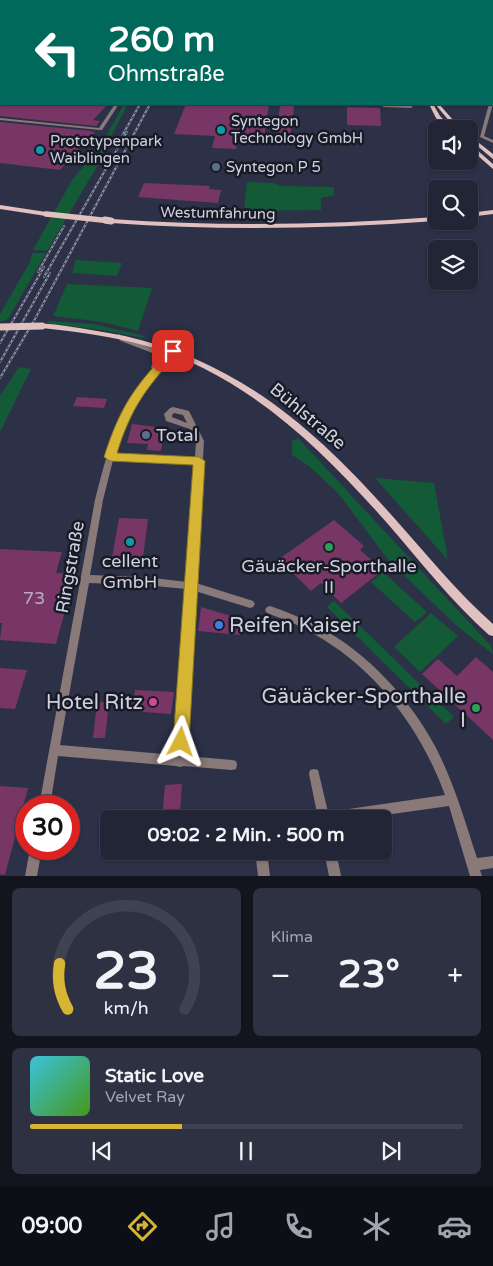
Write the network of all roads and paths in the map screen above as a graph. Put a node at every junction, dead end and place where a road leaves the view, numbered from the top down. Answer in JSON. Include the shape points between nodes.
{"nodes":[{"id":1,"x":24,"y":0,"type":"edge"},
{"id":2,"x":40,"y":0,"type":"edge"},
{"id":3,"x":116,"y":105,"type":"edge"},
{"id":4,"x":432,"y":105,"type":"edge"},
{"id":5,"x":438,"y":105,"type":"edge"},
{"id":6,"x":491,"y":105,"type":"edge"},
{"id":7,"x":384,"y":106,"type":"dead end"},
{"id":8,"x":411,"y":107,"type":"dead end"},
{"id":9,"x":0,"y":119,"type":"edge"},
{"id":10,"x":442,"y":120,"type":"edge"},
{"id":11,"x":451,"y":120,"type":"edge"},
{"id":12,"x":493,"y":142,"type":"edge"},
{"id":13,"x":478,"y":144,"type":"edge"},
{"id":14,"x":478,"y":153,"type":"edge"},
{"id":15,"x":493,"y":157,"type":"edge"},
{"id":16,"x":493,"y":167,"type":"edge"},
{"id":17,"x":0,"y":207,"type":"edge"},
{"id":18,"x":493,"y":212,"type":"edge"},
{"id":19,"x":46,"y":214,"type":"joint"},
{"id":20,"x":478,"y":214,"type":"edge"},
{"id":21,"x":478,"y":216,"type":"edge"},
{"id":22,"x":493,"y":216,"type":"edge"},
{"id":23,"x":428,"y":220,"type":"edge"},
{"id":24,"x":42,"y":326,"type":"joint"},
{"id":25,"x":0,"y":327,"type":"edge"},
{"id":26,"x":119,"y":336,"type":"junction"},
{"id":27,"x":173,"y":351,"type":"junction"},
{"id":28,"x":147,"y":380,"type":"junction"},
{"id":29,"x":192,"y":427,"type":"dead end"},
{"id":30,"x":110,"y":457,"type":"junction"},
{"id":31,"x":199,"y":461,"type":"junction"},
{"id":32,"x":86,"y":578,"type":"junction"},
{"id":33,"x":192,"y":586,"type":"junction"},
{"id":34,"x":250,"y":604,"type":"dead end"},
{"id":35,"x":270,"y":610,"type":"dead end"},
{"id":36,"x":493,"y":631,"type":"edge"},
{"id":37,"x":54,"y":750,"type":"junction"},
{"id":38,"x":180,"y":762,"type":"junction"},
{"id":39,"x":232,"y":765,"type":"dead end"},
{"id":40,"x":314,"y":774,"type":"dead end"},
{"id":41,"x":46,"y":795,"type":"edge"},
{"id":42,"x":451,"y":800,"type":"junction"},
{"id":43,"x":320,"y":810,"type":"edge"},
{"id":44,"x":379,"y":810,"type":"edge"},
{"id":45,"x":34,"y":860,"type":"edge"},
{"id":46,"x":262,"y":860,"type":"edge"},
{"id":47,"x":331,"y":860,"type":"edge"},
{"id":48,"x":493,"y":862,"type":"edge"},
{"id":49,"x":474,"y":870,"type":"edge"},
{"id":50,"x":31,"y":876,"type":"edge"},
{"id":51,"x":264,"y":876,"type":"edge"},
{"id":52,"x":334,"y":876,"type":"edge"}],
"edges":[{"from":1,"to":2,"type":"street"},
{"from":3,"to":9,"type":"street","via":[[100,129]]},
{"from":4,"to":10,"type":"main road"},
{"from":5,"to":11,"type":"main road"},
{"from":6,"to":12,"type":"street","via":[[482,137]]},
{"from":7,"to":8,"type":"street"},
{"from":13,"to":15,"type":"main road"},
{"from":14,"to":16,"type":"main road"},
{"from":17,"to":19,"type":"main road","name":"Westumfahrung"},
{"from":18,"to":20,"type":"main road"},
{"from":19,"to":23,"type":"main road","name":"Westumfahrung","bridge":true,"via":[[198,226],[274,227]]},
{"from":21,"to":22,"type":"main road"},
{"from":24,"to":25,"type":"main road","bridge":true},
{"from":24,"to":26,"type":"main road","name":"Bühlstraße"},
{"from":26,"to":27,"type":"main road","name":"Bühlstraße"},
{"from":26,"to":28,"type":"street","via":[[158,353],[158,360]]},
{"from":27,"to":28,"type":"street","name":"Ringstraße"},
{"from":27,"to":36,"type":"main road","name":"Bühlstraße","via":[[212,368],[261,397],[306,432]]},
{"from":28,"to":30,"type":"street","name":"Ringstraße","via":[[123,417]]},
{"from":29,"to":31,"type":"street","via":[[200,442]]},
{"from":30,"to":31,"type":"street"},
{"from":30,"to":32,"type":"street","name":"Ringstraße"},
{"from":31,"to":33,"type":"street"},
{"from":32,"to":33,"type":"street"},
{"from":32,"to":37,"type":"street","name":"Ringstraße"},
{"from":33,"to":34,"type":"street"},
{"from":33,"to":38,"type":"street"},
{"from":35,"to":42,"type":"street","via":[[304,622],[333,639],[383,684],[424,737]]},
{"from":37,"to":38,"type":"street"},
{"from":37,"to":41,"type":"street","name":"Ringstraße"},
{"from":38,"to":39,"type":"street"},
{"from":40,"to":43,"type":"street"},
{"from":42,"to":44,"type":"street"},
{"from":42,"to":49,"type":"street"},
{"from":45,"to":50,"type":"street"},
{"from":46,"to":51,"type":"street"},
{"from":47,"to":52,"type":"street"},
{"from":48,"to":49,"type":"street"}]}
